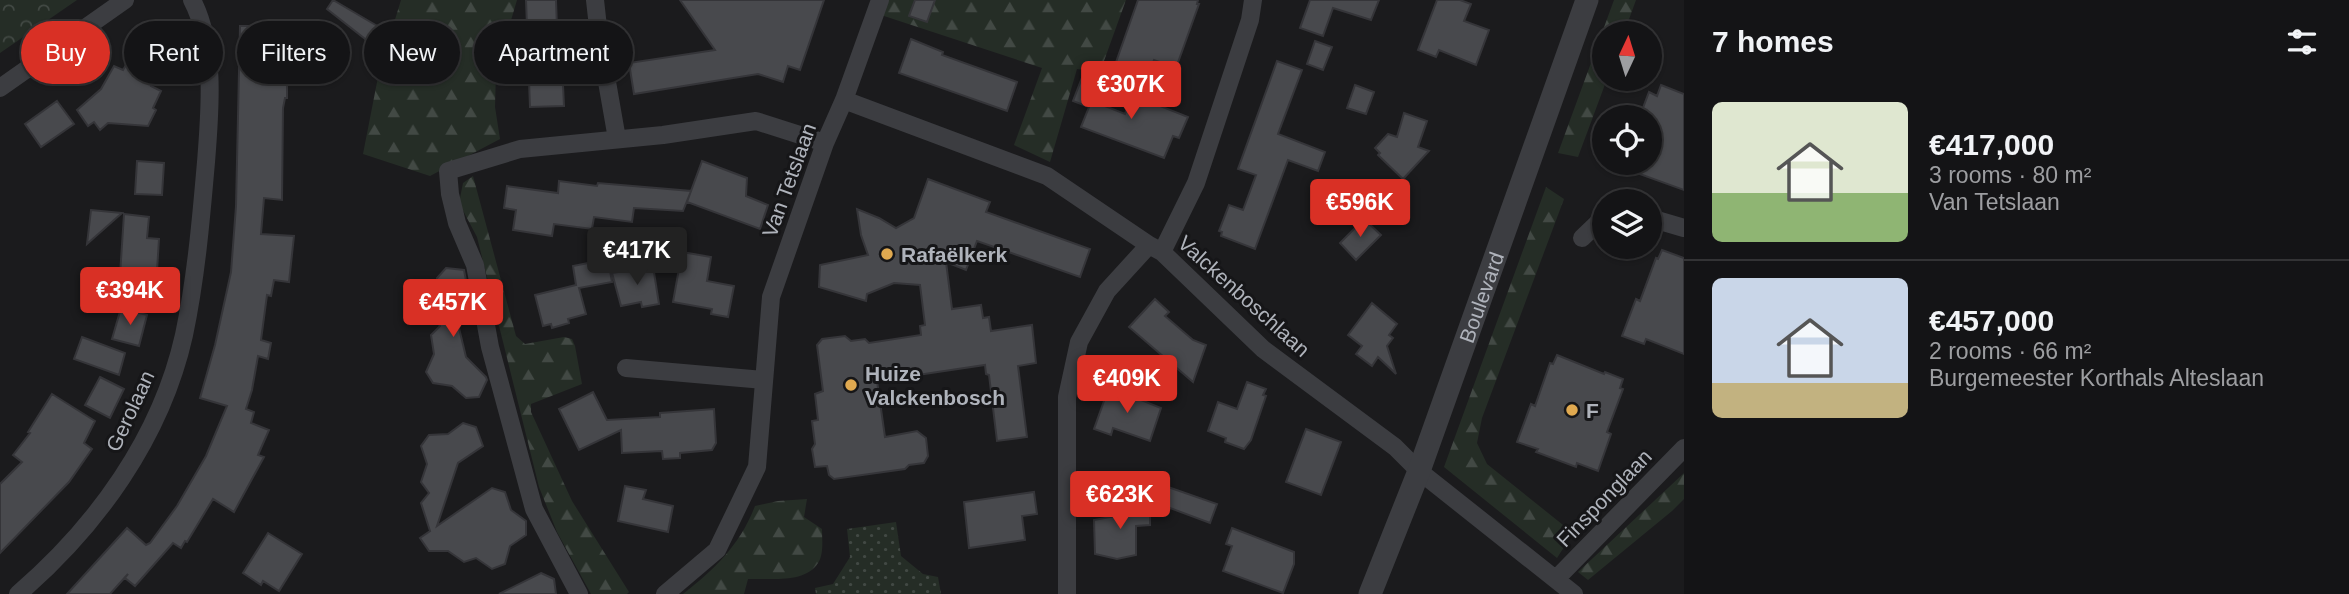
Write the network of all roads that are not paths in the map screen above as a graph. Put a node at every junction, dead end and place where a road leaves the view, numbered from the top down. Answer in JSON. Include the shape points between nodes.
{"nodes":[{"id":1,"x":125,"y":0,"type":"edge"},
{"id":2,"x":192,"y":0,"type":"edge"},
{"id":3,"x":595,"y":0,"type":"edge"},
{"id":4,"x":880,"y":0,"type":"edge"},
{"id":5,"x":1253,"y":0,"type":"edge"},
{"id":6,"x":1587,"y":0,"type":"edge"},
{"id":7,"x":0,"y":88,"type":"edge"},
{"id":8,"x":844,"y":100,"type":"junction"},
{"id":9,"x":617,"y":139,"type":"junction"},
{"id":10,"x":825,"y":143,"type":"junction"},
{"id":11,"x":1662,"y":222,"type":"edge"},
{"id":12,"x":1592,"y":228,"type":"edge"},
{"id":13,"x":1684,"y":228,"type":"edge"},
{"id":14,"x":1582,"y":238,"type":"dead end"},
{"id":15,"x":1155,"y":249,"type":"junction"},
{"id":16,"x":626,"y":369,"type":"dead end"},
{"id":17,"x":764,"y":380,"type":"junction"},
{"id":18,"x":1684,"y":448,"type":"edge"},
{"id":19,"x":1419,"y":471,"type":"junction"},
{"id":20,"x":1556,"y":579,"type":"junction"},
{"id":21,"x":18,"y":594,"type":"edge"},
{"id":22,"x":579,"y":594,"type":"edge"},
{"id":23,"x":665,"y":594,"type":"edge"},
{"id":24,"x":1067,"y":594,"type":"edge"},
{"id":25,"x":1370,"y":594,"type":"edge"},
{"id":26,"x":1574,"y":594,"type":"edge"}],
"edges":[{"from":1,"to":7,"type":"street"},
{"from":2,"to":21,"type":"street","name":"Gerolaan","via":[[200,15],[209,62],[207,143],[194,279],[171,379],[157,416],[122,480],[80,532]]},
{"from":3,"to":9,"type":"street"},
{"from":4,"to":8,"type":"street","name":"Van Tetslaan"},
{"from":5,"to":15,"type":"street","via":[[1196,183]]},
{"from":6,"to":19,"type":"street","name":"Boulevard"},
{"from":8,"to":10,"type":"street","name":"Van Tetslaan"},
{"from":8,"to":15,"type":"street","name":"Valckenboschlaan","via":[[1047,176]]},
{"from":9,"to":10,"type":"street","via":[[756,121]]},
{"from":9,"to":22,"type":"street","via":[[520,149],[448,171],[457,223],[475,265],[490,347],[534,509]]},
{"from":10,"to":17,"type":"street","name":"Van Tetslaan","via":[[771,297]]},
{"from":11,"to":13,"type":"street"},
{"from":12,"to":14,"type":"street"},
{"from":15,"to":19,"type":"street","name":"Valckenboschlaan","via":[[1263,349],[1395,447]]},
{"from":15,"to":24,"type":"street","via":[[1107,291],[1079,342],[1067,397]]},
{"from":16,"to":17,"type":"street"},
{"from":17,"to":23,"type":"street","name":"Van Tetslaan","via":[[757,467],[717,550]]},
{"from":18,"to":20,"type":"street","name":"Finsponglaan"},
{"from":19,"to":20,"type":"street","name":"Valckenboschlaan"},
{"from":19,"to":25,"type":"street","name":"Boulevard"},
{"from":20,"to":26,"type":"street","name":"Valckenboschlaan"}]}
